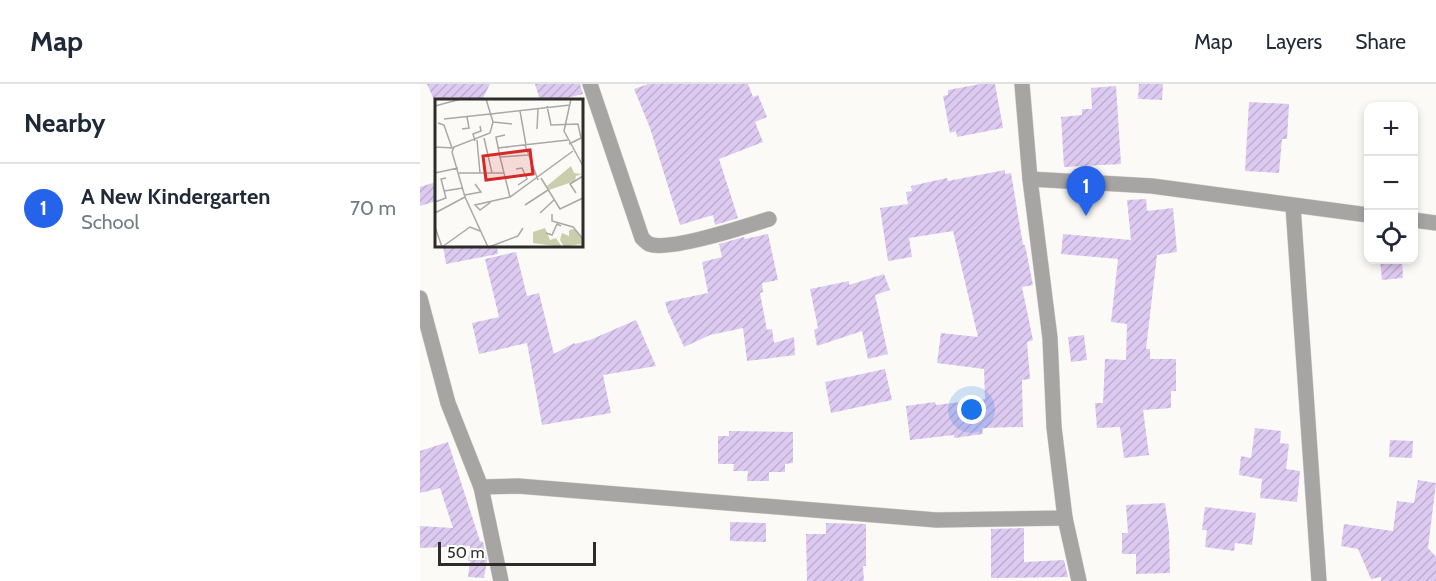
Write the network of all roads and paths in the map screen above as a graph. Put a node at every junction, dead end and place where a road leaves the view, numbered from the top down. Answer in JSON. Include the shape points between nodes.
{"nodes":[{"id":1,"x":590,"y":84,"type":"edge"},
{"id":2,"x":1022,"y":84,"type":"edge"},
{"id":3,"x":1030,"y":179,"type":"junction"},
{"id":4,"x":1293,"y":206,"type":"junction"},
{"id":5,"x":1364,"y":215,"type":"edge"},
{"id":6,"x":769,"y":219,"type":"dead end"},
{"id":7,"x":1418,"y":221,"type":"edge"},
{"id":8,"x":1436,"y":223,"type":"edge"},
{"id":9,"x":420,"y":298,"type":"edge"},
{"id":10,"x":481,"y":487,"type":"junction"},
{"id":11,"x":1065,"y":518,"type":"junction"},
{"id":12,"x":501,"y":581,"type":"edge"},
{"id":13,"x":1079,"y":581,"type":"edge"},
{"id":14,"x":1319,"y":581,"type":"edge"}],
"edges":[{"from":1,"to":6,"type":"street","via":[[642,238],[648,244],[661,246],[713,236]]},
{"from":2,"to":3,"type":"street"},
{"from":3,"to":4,"type":"street","via":[[1152,186]]},
{"from":3,"to":11,"type":"street","via":[[1050,338],[1054,427]]},
{"from":4,"to":5,"type":"street"},
{"from":4,"to":14,"type":"street"},
{"from":7,"to":8,"type":"street"},
{"from":9,"to":10,"type":"street","via":[[448,403]]},
{"from":10,"to":11,"type":"street","via":[[519,486],[936,520]]},
{"from":10,"to":12,"type":"street"},
{"from":11,"to":13,"type":"street"}]}
